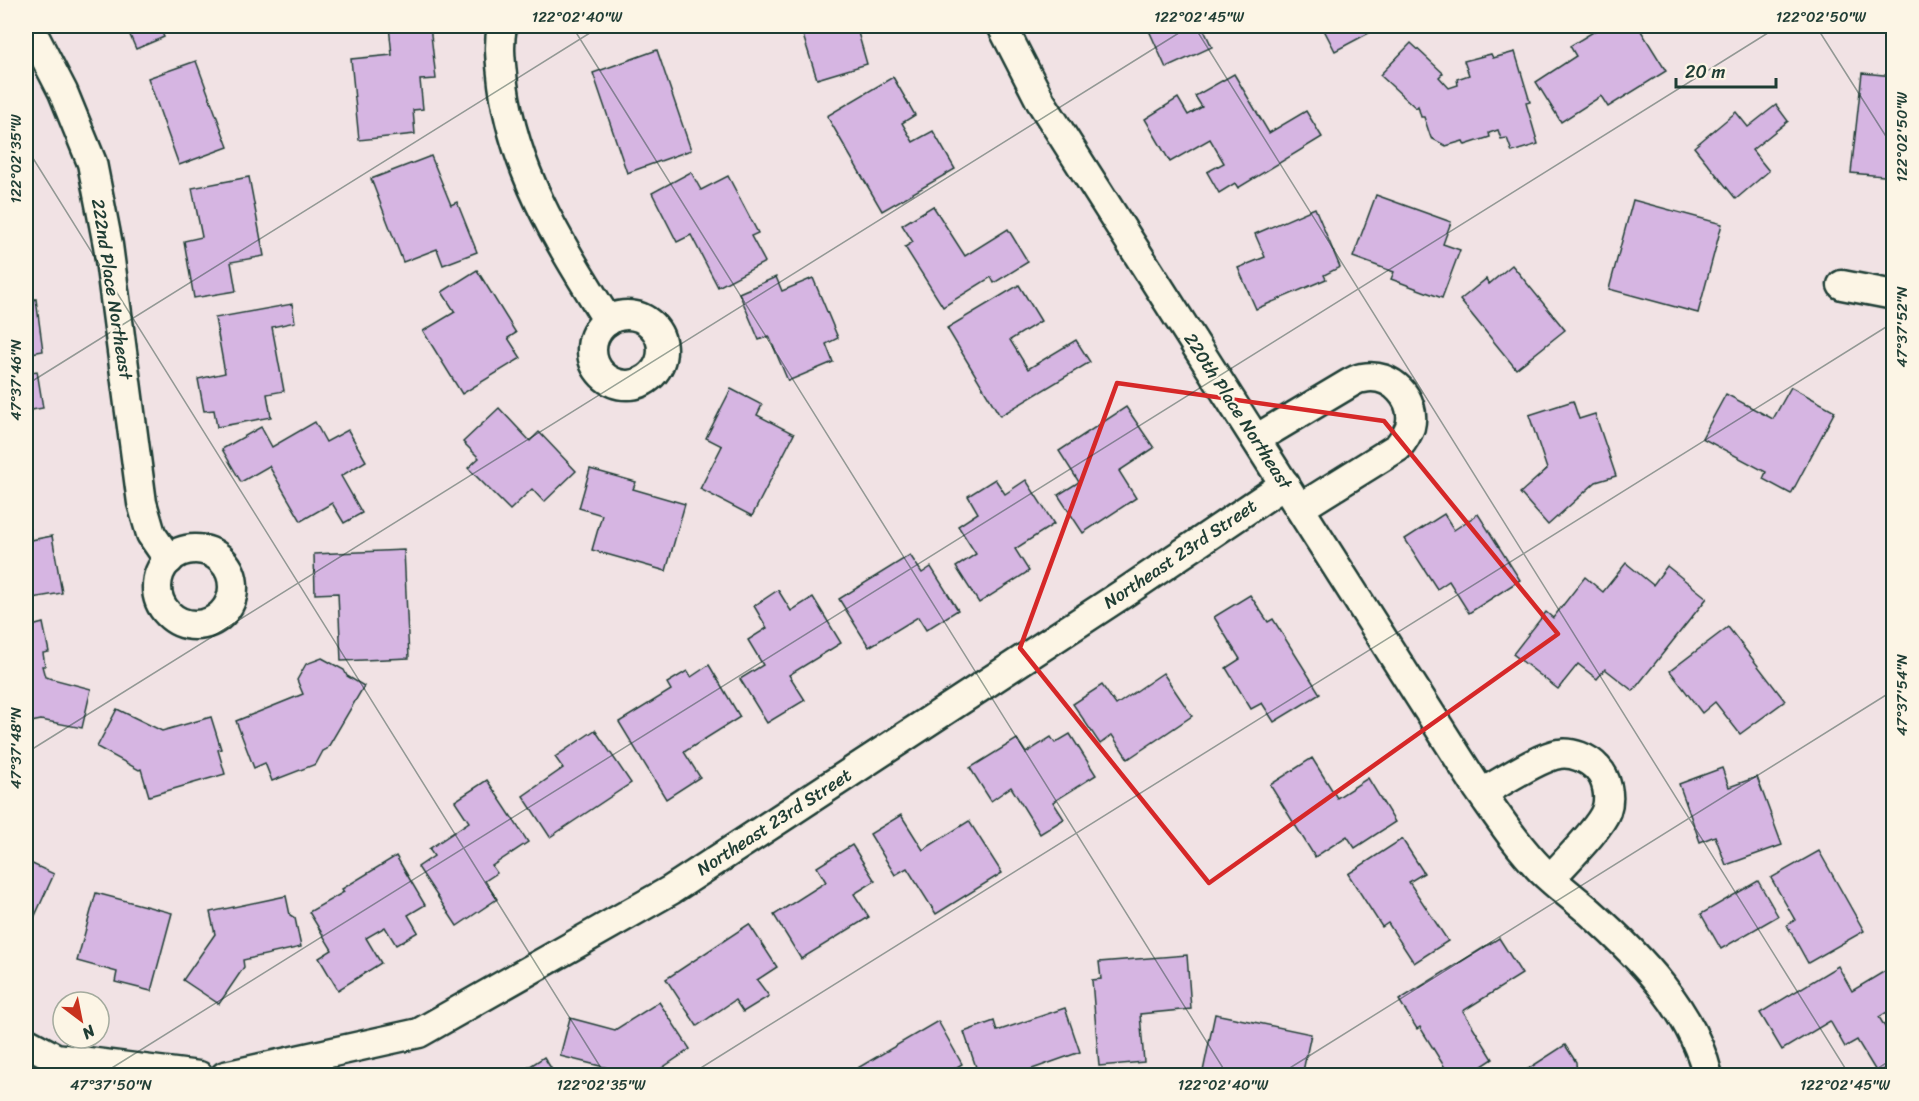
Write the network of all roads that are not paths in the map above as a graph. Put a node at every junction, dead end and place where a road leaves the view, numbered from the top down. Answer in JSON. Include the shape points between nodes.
{"nodes":[{"id":1,"x":29,"y":26,"type":"edge"},
{"id":2,"x":502,"y":26,"type":"edge"},
{"id":3,"x":1002,"y":26,"type":"edge"},
{"id":4,"x":1842,"y":285,"type":"dead end"},
{"id":5,"x":1893,"y":295,"type":"edge"},
{"id":6,"x":608,"y":321,"type":"dead end"},
{"id":7,"x":1256,"y":439,"type":"junction"},
{"id":8,"x":1284,"y":484,"type":"junction"},
{"id":9,"x":1300,"y":508,"type":"junction"},
{"id":10,"x":168,"y":560,"type":"dead end"},
{"id":11,"x":1482,"y":794,"type":"junction"},
{"id":12,"x":1551,"y":878,"type":"junction"},
{"id":13,"x":26,"y":1042,"type":"edge"},
{"id":14,"x":54,"y":1067,"type":"edge"},
{"id":15,"x":199,"y":1076,"type":"edge"},
{"id":16,"x":225,"y":1076,"type":"edge"},
{"id":17,"x":1708,"y":1076,"type":"edge"}],
"edges":[{"from":1,"to":10,"type":"street","name":"222nd Place Northeast","via":[[63,92],[92,163],[108,245],[142,503],[152,534]]},
{"from":2,"to":6,"type":"street","via":[[498,45],[507,112],[526,176],[557,239]]},
{"from":3,"to":7,"type":"street","name":"220th Place Northeast","via":[[1041,102]]},
{"from":4,"to":5,"type":"street"},
{"from":7,"to":8,"type":"street","name":"220th Place Northeast"},
{"from":7,"to":9,"type":"street","via":[[1362,378],[1377,377],[1401,390],[1411,413],[1406,437],[1398,447]]},
{"from":8,"to":9,"type":"street","name":"220th Place Northeast"},
{"from":8,"to":16,"type":"street","name":"Northeast 23rd Street","via":[[671,890],[419,1033]]},
{"from":9,"to":11,"type":"street","name":"220th Place Northeast"},
{"from":11,"to":12,"type":"street","name":"220th Place Northeast","via":[[1541,871]]},
{"from":11,"to":12,"type":"street","via":[[1547,757],[1560,754],[1574,754],[1597,768],[1608,795],[1606,810]]},
{"from":12,"to":17,"type":"street","name":"220th Place Northeast","via":[[1652,972],[1688,1024]]},
{"from":13,"to":14,"type":"street"},
{"from":14,"to":15,"type":"street"}]}
